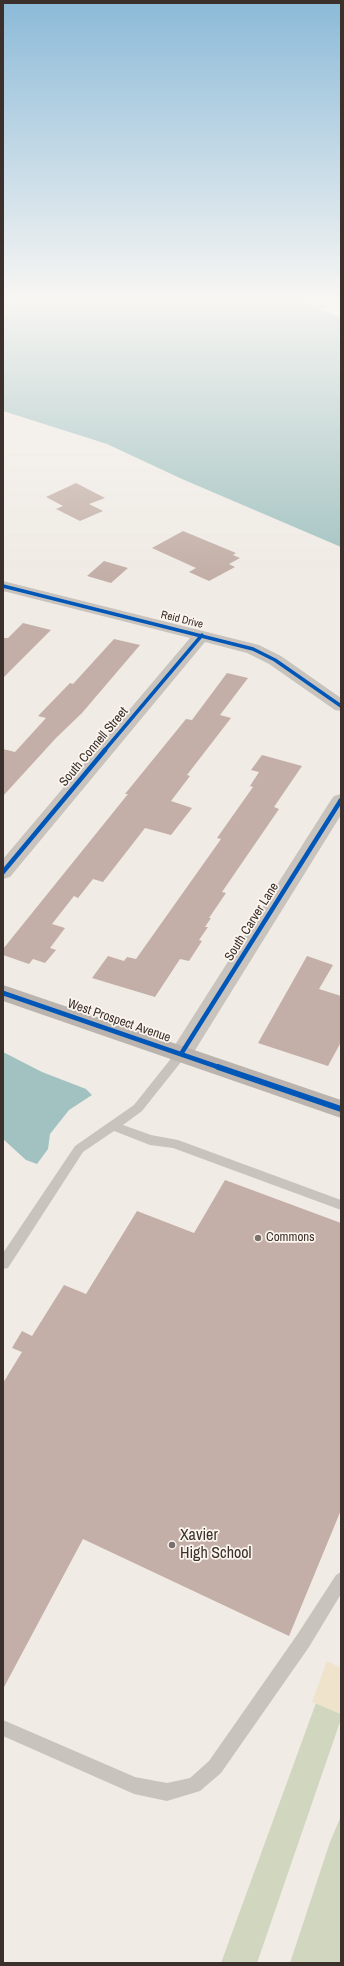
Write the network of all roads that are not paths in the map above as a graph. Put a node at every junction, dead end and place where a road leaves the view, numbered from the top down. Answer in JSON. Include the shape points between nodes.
{"nodes":[{"id":1,"x":5,"y":588,"type":"edge"},
{"id":2,"x":202,"y":635,"type":"junction"},
{"id":3,"x":341,"y":706,"type":"edge"},
{"id":4,"x":341,"y":800,"type":"edge"},
{"id":5,"x":3,"y":872,"type":"edge"},
{"id":6,"x":3,"y":993,"type":"edge"},
{"id":7,"x":181,"y":1054,"type":"junction"},
{"id":8,"x":341,"y":1109,"type":"edge"},
{"id":9,"x":113,"y":1126,"type":"junction"},
{"id":10,"x":341,"y":1205,"type":"edge"},
{"id":11,"x":3,"y":1264,"type":"edge"},
{"id":12,"x":341,"y":1580,"type":"edge"},
{"id":13,"x":3,"y":1728,"type":"edge"}],
"edges":[{"from":1,"to":2,"type":"street","name":"Reid Drive"},
{"from":2,"to":3,"type":"street","name":"Reid Drive","via":[[263,653]]},
{"from":2,"to":5,"type":"street","name":"South Connell Street"},
{"from":4,"to":7,"type":"street","name":"South Carver Lane"},
{"from":6,"to":7,"type":"main road","name":"West Prospect Avenue"},
{"from":7,"to":8,"type":"main road","name":"West Prospect Avenue"},
{"from":7,"to":9,"type":"lane","via":[[138,1108]]},
{"from":9,"to":10,"type":"lane","via":[[150,1140],[174,1143]]},
{"from":9,"to":11,"type":"lane","via":[[79,1149]]},
{"from":12,"to":13,"type":"lane","via":[[303,1641],[216,1768],[194,1785],[167,1792],[134,1786]]}]}
